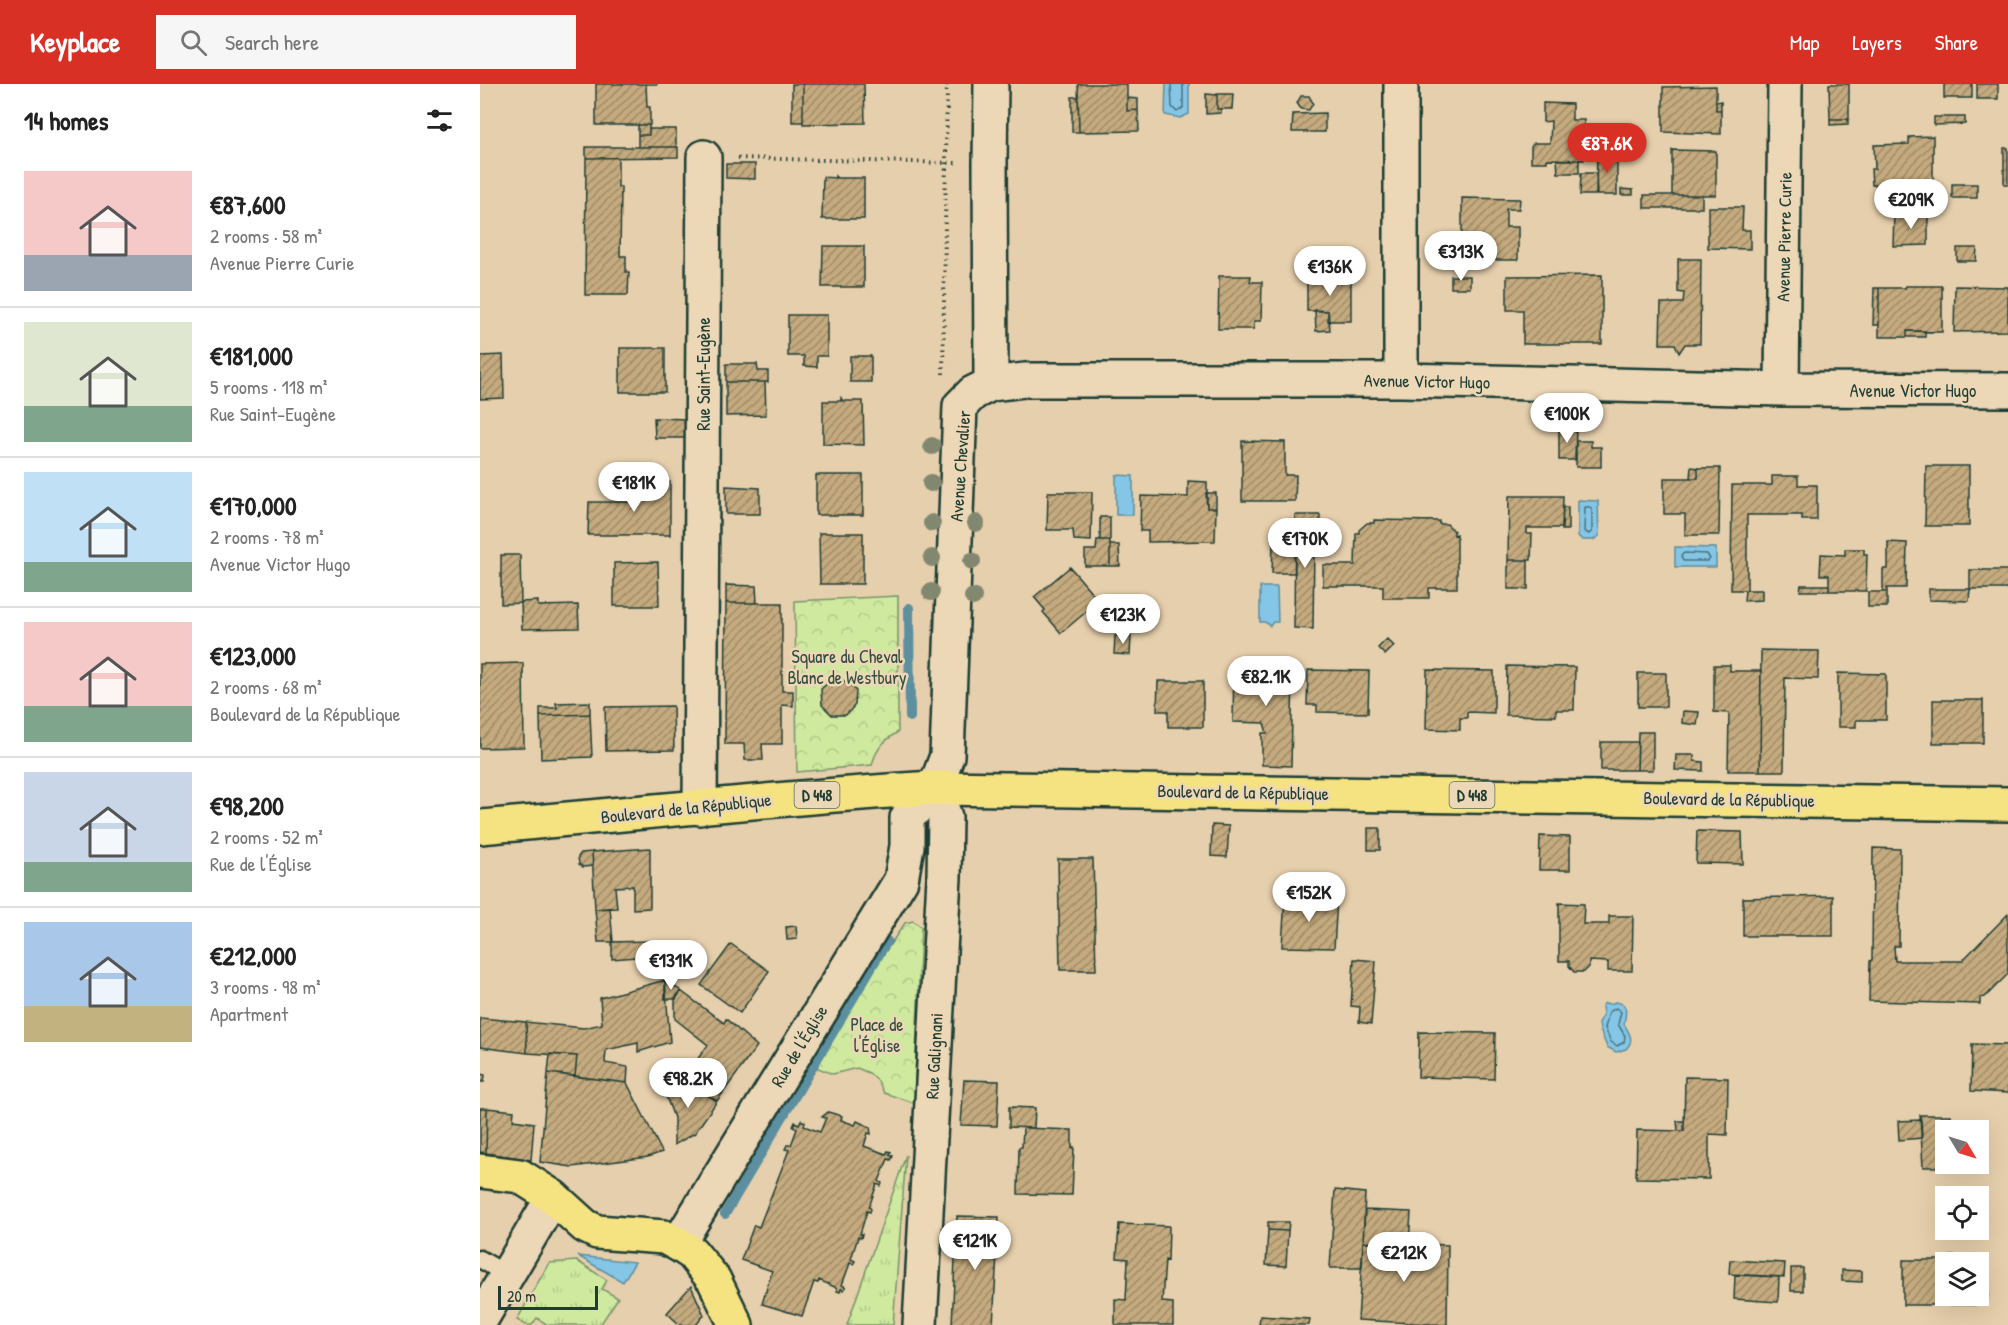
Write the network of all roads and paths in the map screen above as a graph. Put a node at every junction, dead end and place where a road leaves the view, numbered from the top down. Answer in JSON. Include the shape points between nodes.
{"nodes":[{"id":1,"x":947,"y":84,"type":"edge"},
{"id":2,"x":991,"y":84,"type":"edge"},
{"id":3,"x":1401,"y":84,"type":"edge"},
{"id":4,"x":1785,"y":84,"type":"edge"},
{"id":5,"x":704,"y":157,"type":"joint"},
{"id":6,"x":946,"y":162,"type":"junction"},
{"id":7,"x":1401,"y":380,"type":"junction"},
{"id":8,"x":991,"y":384,"type":"junction"},
{"id":9,"x":1782,"y":389,"type":"junction"},
{"id":10,"x":2008,"y":390,"type":"edge"},
{"id":11,"x":960,"y":406,"type":"junction"},
{"id":12,"x":935,"y":788,"type":"junction"},
{"id":13,"x":2008,"y":804,"type":"edge"},
{"id":14,"x":700,"y":808,"type":"junction"},
{"id":15,"x":480,"y":827,"type":"edge"},
{"id":16,"x":944,"y":878,"type":"junction"},
{"id":17,"x":901,"y":880,"type":"junction"},
{"id":18,"x":480,"y":1171,"type":"edge"},
{"id":19,"x":554,"y":1197,"type":"junction"},
{"id":20,"x":678,"y":1244,"type":"junction"},
{"id":21,"x":494,"y":1267,"type":"edge"},
{"id":22,"x":480,"y":1321,"type":"edge"},
{"id":23,"x":736,"y":1325,"type":"edge"},
{"id":24,"x":920,"y":1325,"type":"edge"}],
"edges":[{"from":1,"to":6,"type":"path"},
{"from":2,"to":8,"type":"street"},
{"from":3,"to":7,"type":"street"},
{"from":4,"to":9,"type":"street","name":"Avenue Pierre Curie"},
{"from":5,"to":6,"type":"path"},
{"from":5,"to":14,"type":"street","name":"Rue Saint-Eugène"},
{"from":6,"to":11,"type":"path","via":[[943,405]]},
{"from":7,"to":8,"type":"street","name":"Avenue Victor Hugo","via":[[1025,380]]},
{"from":7,"to":9,"type":"street","name":"Avenue Victor Hugo"},
{"from":8,"to":11,"type":"street","name":"Avenue Chevalier","via":[[973,393]]},
{"from":9,"to":10,"type":"street","name":"Avenue Victor Hugo"},
{"from":11,"to":12,"type":"street","name":"Avenue Chevalier","via":[[950,732],[947,756]]},
{"from":12,"to":13,"type":"main road","name":"Boulevard de la République","number":"D 448"},
{"from":12,"to":14,"type":"main road","name":"Boulevard de la République","number":"D 448","via":[[790,797]]},
{"from":12,"to":16,"type":"street","name":"Rue Galignani","via":[[945,817]]},
{"from":12,"to":17,"type":"street","name":"Rue de l'Église","via":[[907,818]]},
{"from":14,"to":15,"type":"main road","name":"Boulevard de la République","number":"D 448"},
{"from":16,"to":17,"type":"street"},
{"from":16,"to":24,"type":"street","name":"Rue Galignani"},
{"from":17,"to":20,"type":"street","name":"Rue de l'Église"},
{"from":18,"to":19,"type":"main road","via":[[520,1176]]},
{"from":19,"to":20,"type":"main road","via":[[597,1232],[664,1237]]},
{"from":19,"to":21,"type":"street"},
{"from":20,"to":23,"type":"main road","via":[[692,1253],[714,1280]]},
{"from":21,"to":22,"type":"street"}]}
